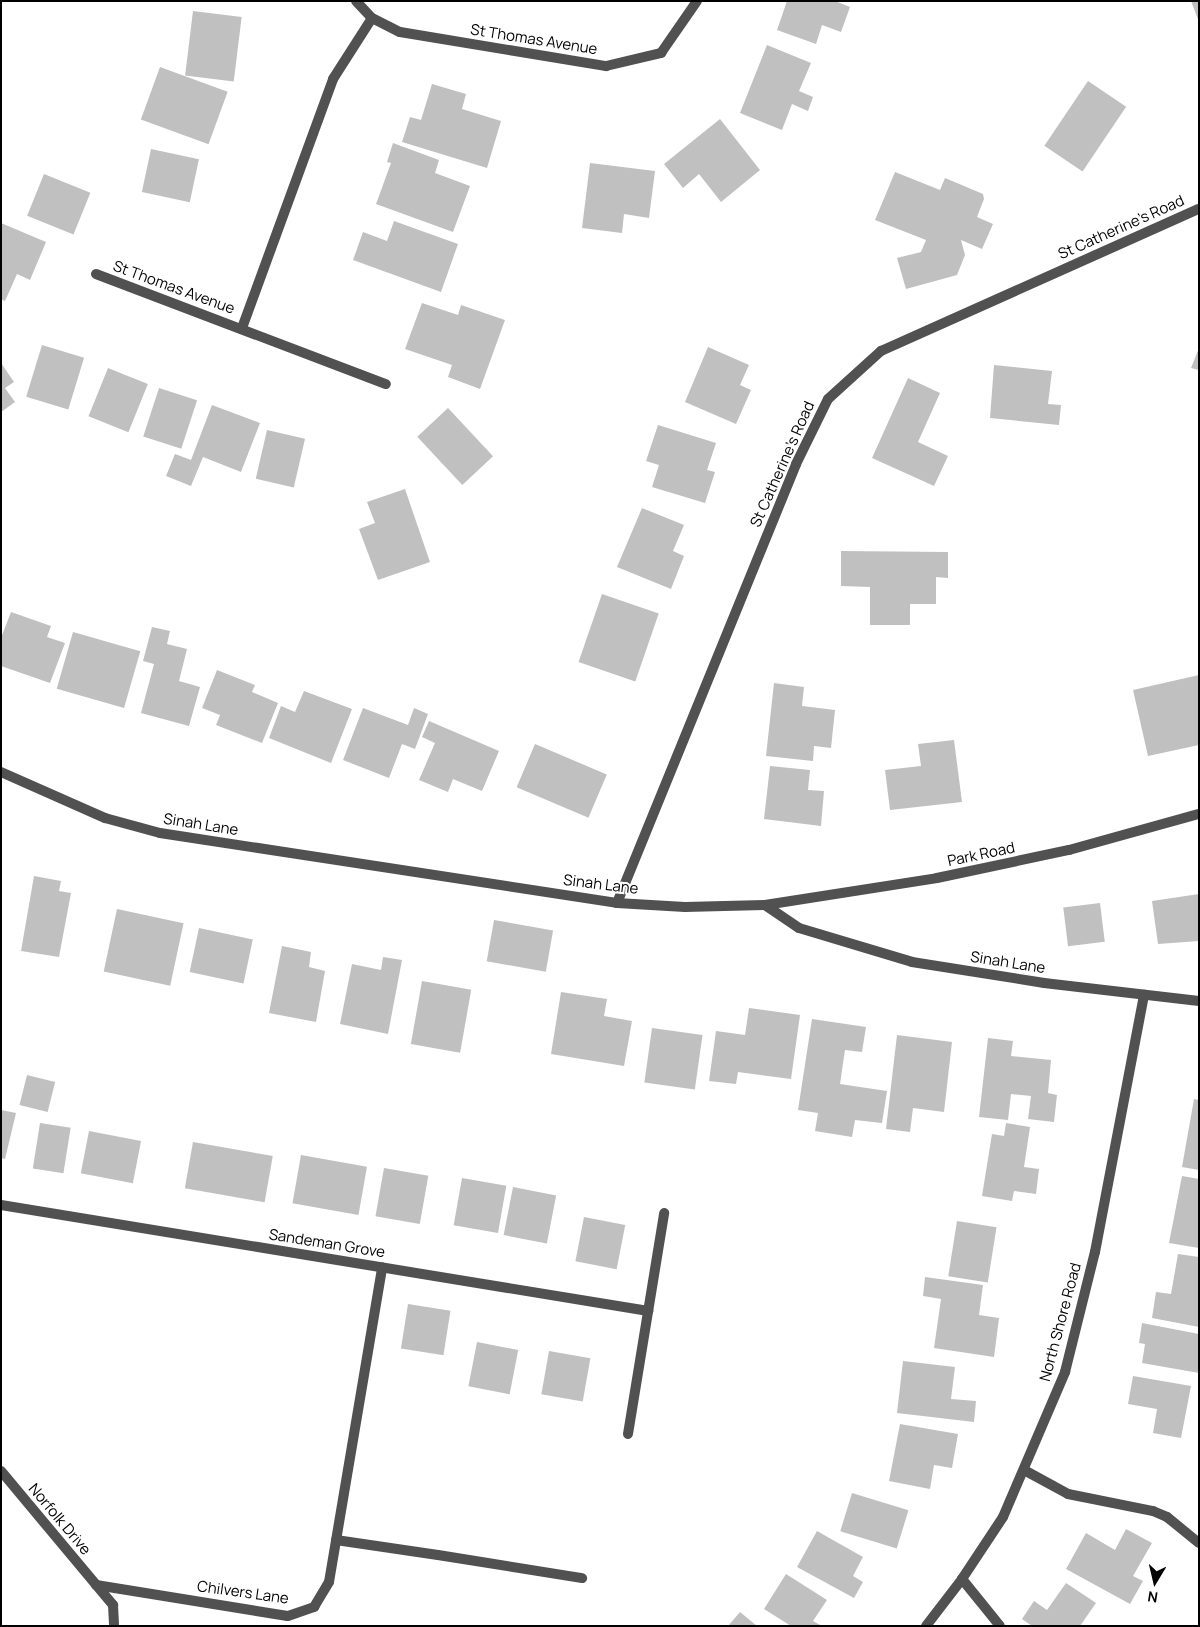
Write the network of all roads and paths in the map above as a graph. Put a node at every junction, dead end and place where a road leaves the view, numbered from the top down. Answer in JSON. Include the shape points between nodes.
{"nodes":[{"id":1,"x":356,"y":1,"type":"edge"},
{"id":2,"x":697,"y":1,"type":"edge"},
{"id":3,"x":372,"y":18,"type":"junction"},
{"id":4,"x":1199,"y":209,"type":"edge"},
{"id":5,"x":96,"y":274,"type":"dead end"},
{"id":6,"x":242,"y":328,"type":"junction"},
{"id":7,"x":386,"y":384,"type":"dead end"},
{"id":8,"x":1,"y":772,"type":"edge"},
{"id":9,"x":1199,"y":814,"type":"edge"},
{"id":10,"x":617,"y":903,"type":"junction"},
{"id":11,"x":765,"y":905,"type":"junction"},
{"id":12,"x":1144,"y":995,"type":"junction"},
{"id":13,"x":1199,"y":1001,"type":"edge"},
{"id":14,"x":1,"y":1205,"type":"edge"},
{"id":15,"x":664,"y":1213,"type":"dead end"},
{"id":16,"x":382,"y":1268,"type":"junction"},
{"id":17,"x":648,"y":1311,"type":"junction"},
{"id":18,"x":628,"y":1434,"type":"dead end"},
{"id":19,"x":1024,"y":1470,"type":"junction"},
{"id":20,"x":1,"y":1471,"type":"edge"},
{"id":21,"x":336,"y":1540,"type":"junction"},
{"id":22,"x":1199,"y":1544,"type":"edge"},
{"id":23,"x":582,"y":1578,"type":"dead end"},
{"id":24,"x":962,"y":1579,"type":"junction"},
{"id":25,"x":96,"y":1585,"type":"junction"},
{"id":26,"x":114,"y":1626,"type":"edge"},
{"id":27,"x":926,"y":1626,"type":"edge"},
{"id":28,"x":1000,"y":1626,"type":"edge"}],
"edges":[{"from":1,"to":3,"type":"street","name":"St Thomas Avenue"},
{"from":2,"to":3,"type":"street","name":"St Thomas Avenue","via":[[661,53],[606,66],[400,32]]},
{"from":3,"to":6,"type":"street","name":"St Thomas Avenue","via":[[333,79]]},
{"from":4,"to":10,"type":"street","name":"St Catherine's Road","via":[[881,351],[828,399],[796,464]]},
{"from":5,"to":6,"type":"street","name":"St Thomas Avenue"},
{"from":6,"to":7,"type":"street","name":"St Thomas Avenue"},
{"from":8,"to":10,"type":"street","name":"Sinah Lane","via":[[105,818],[160,833]]},
{"from":9,"to":11,"type":"street","name":"Park Road","via":[[1069,850],[937,878]]},
{"from":10,"to":11,"type":"street","name":"Sinah Lane","via":[[684,907]]},
{"from":11,"to":12,"type":"street","name":"Sinah Lane","via":[[799,928],[912,962]]},
{"from":12,"to":13,"type":"street","name":"Sinah Lane"},
{"from":12,"to":19,"type":"street","name":"North Shore Road","via":[[1095,1252],[1068,1363]]},
{"from":14,"to":16,"type":"street","name":"Sandeman Grove"},
{"from":15,"to":17,"type":"street"},
{"from":16,"to":17,"type":"street","name":"Sandeman Grove"},
{"from":16,"to":21,"type":"street","name":"Chilvers Lane"},
{"from":17,"to":18,"type":"street"},
{"from":19,"to":22,"type":"street","via":[[1068,1494],[1160,1514]]},
{"from":19,"to":24,"type":"street","name":"North Shore Road","via":[[1003,1517]]},
{"from":20,"to":25,"type":"street","name":"Norfolk Drive"},
{"from":21,"to":23,"type":"street"},
{"from":21,"to":25,"type":"street","name":"Chilvers Lane","via":[[329,1582],[314,1607],[288,1616]]},
{"from":24,"to":27,"type":"street","name":"North Shore Road"},
{"from":24,"to":28,"type":"street"},
{"from":25,"to":26,"type":"street","name":"Norfolk Drive","via":[[113,1605]]}]}
